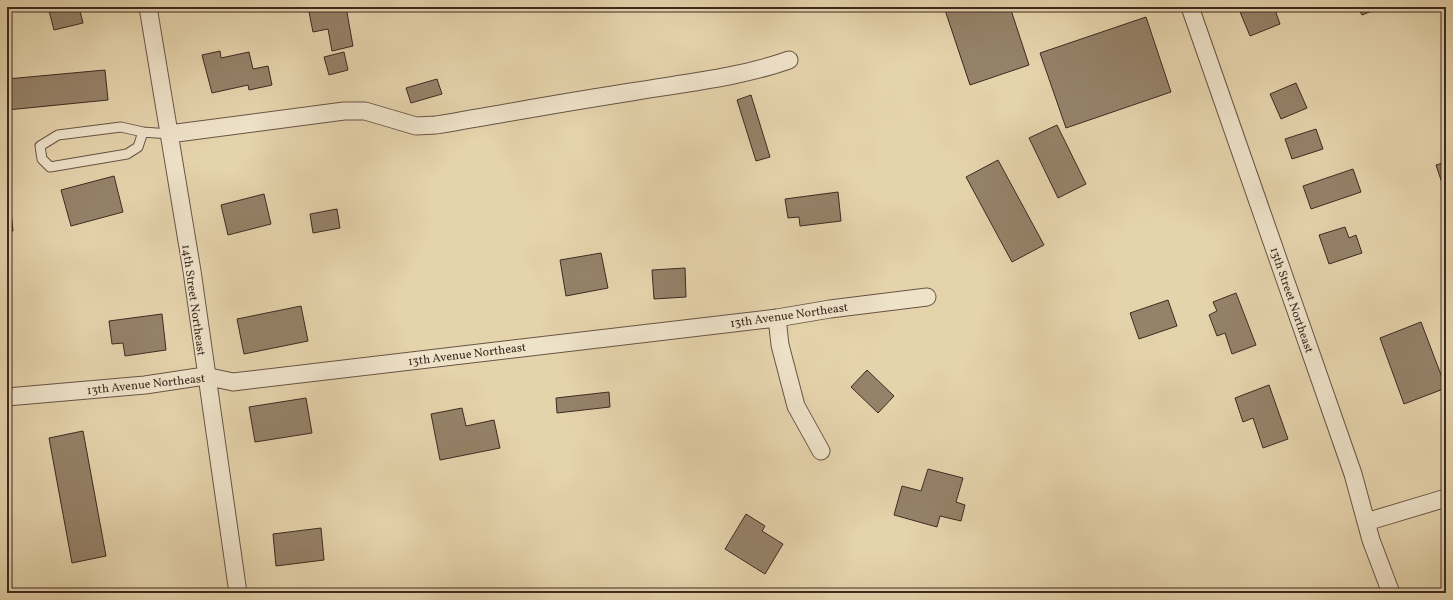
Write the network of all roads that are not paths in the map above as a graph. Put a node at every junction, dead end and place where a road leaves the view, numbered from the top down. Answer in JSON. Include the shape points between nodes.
{"nodes":[{"id":1,"x":148,"y":7,"type":"edge"},
{"id":2,"x":1190,"y":7,"type":"edge"},
{"id":3,"x":789,"y":60,"type":"dead end"},
{"id":4,"x":143,"y":132,"type":"junction"},
{"id":5,"x":169,"y":134,"type":"junction"},
{"id":6,"x":927,"y":297,"type":"dead end"},
{"id":7,"x":777,"y":318,"type":"junction"},
{"id":8,"x":205,"y":376,"type":"junction"},
{"id":9,"x":7,"y":397,"type":"edge"},
{"id":10,"x":821,"y":451,"type":"dead end"},
{"id":11,"x":1446,"y":498,"type":"edge"},
{"id":12,"x":1366,"y":522,"type":"junction"},
{"id":13,"x":238,"y":593,"type":"edge"},
{"id":14,"x":1391,"y":593,"type":"edge"}],
"edges":[{"from":1,"to":5,"type":"street","name":"14th Street Northeast"},
{"from":2,"to":12,"type":"street","name":"13th Street Northeast","via":[[1353,474]]},
{"from":3,"to":5,"type":"street","via":[[760,70],[716,79],[436,125],[416,126],[365,112],[344,111]]},
{"from":4,"to":4,"type":"lane","via":[[121,127],[58,135],[40,146],[42,159],[50,167],[127,154],[138,147]]},
{"from":4,"to":5,"type":"lane"},
{"from":5,"to":8,"type":"street","name":"14th Street Northeast","via":[[192,271]]},
{"from":6,"to":7,"type":"street","name":"13th Avenue Northeast"},
{"from":7,"to":8,"type":"street","name":"13th Avenue Northeast","via":[[233,382]]},
{"from":7,"to":10,"type":"street","via":[[780,345],[796,406]]},
{"from":8,"to":9,"type":"street","name":"13th Avenue Northeast","via":[[145,385]]},
{"from":8,"to":13,"type":"street","name":"14th Street Northeast"},
{"from":11,"to":12,"type":"street"},
{"from":12,"to":14,"type":"street","name":"13th Street Northeast"}]}
